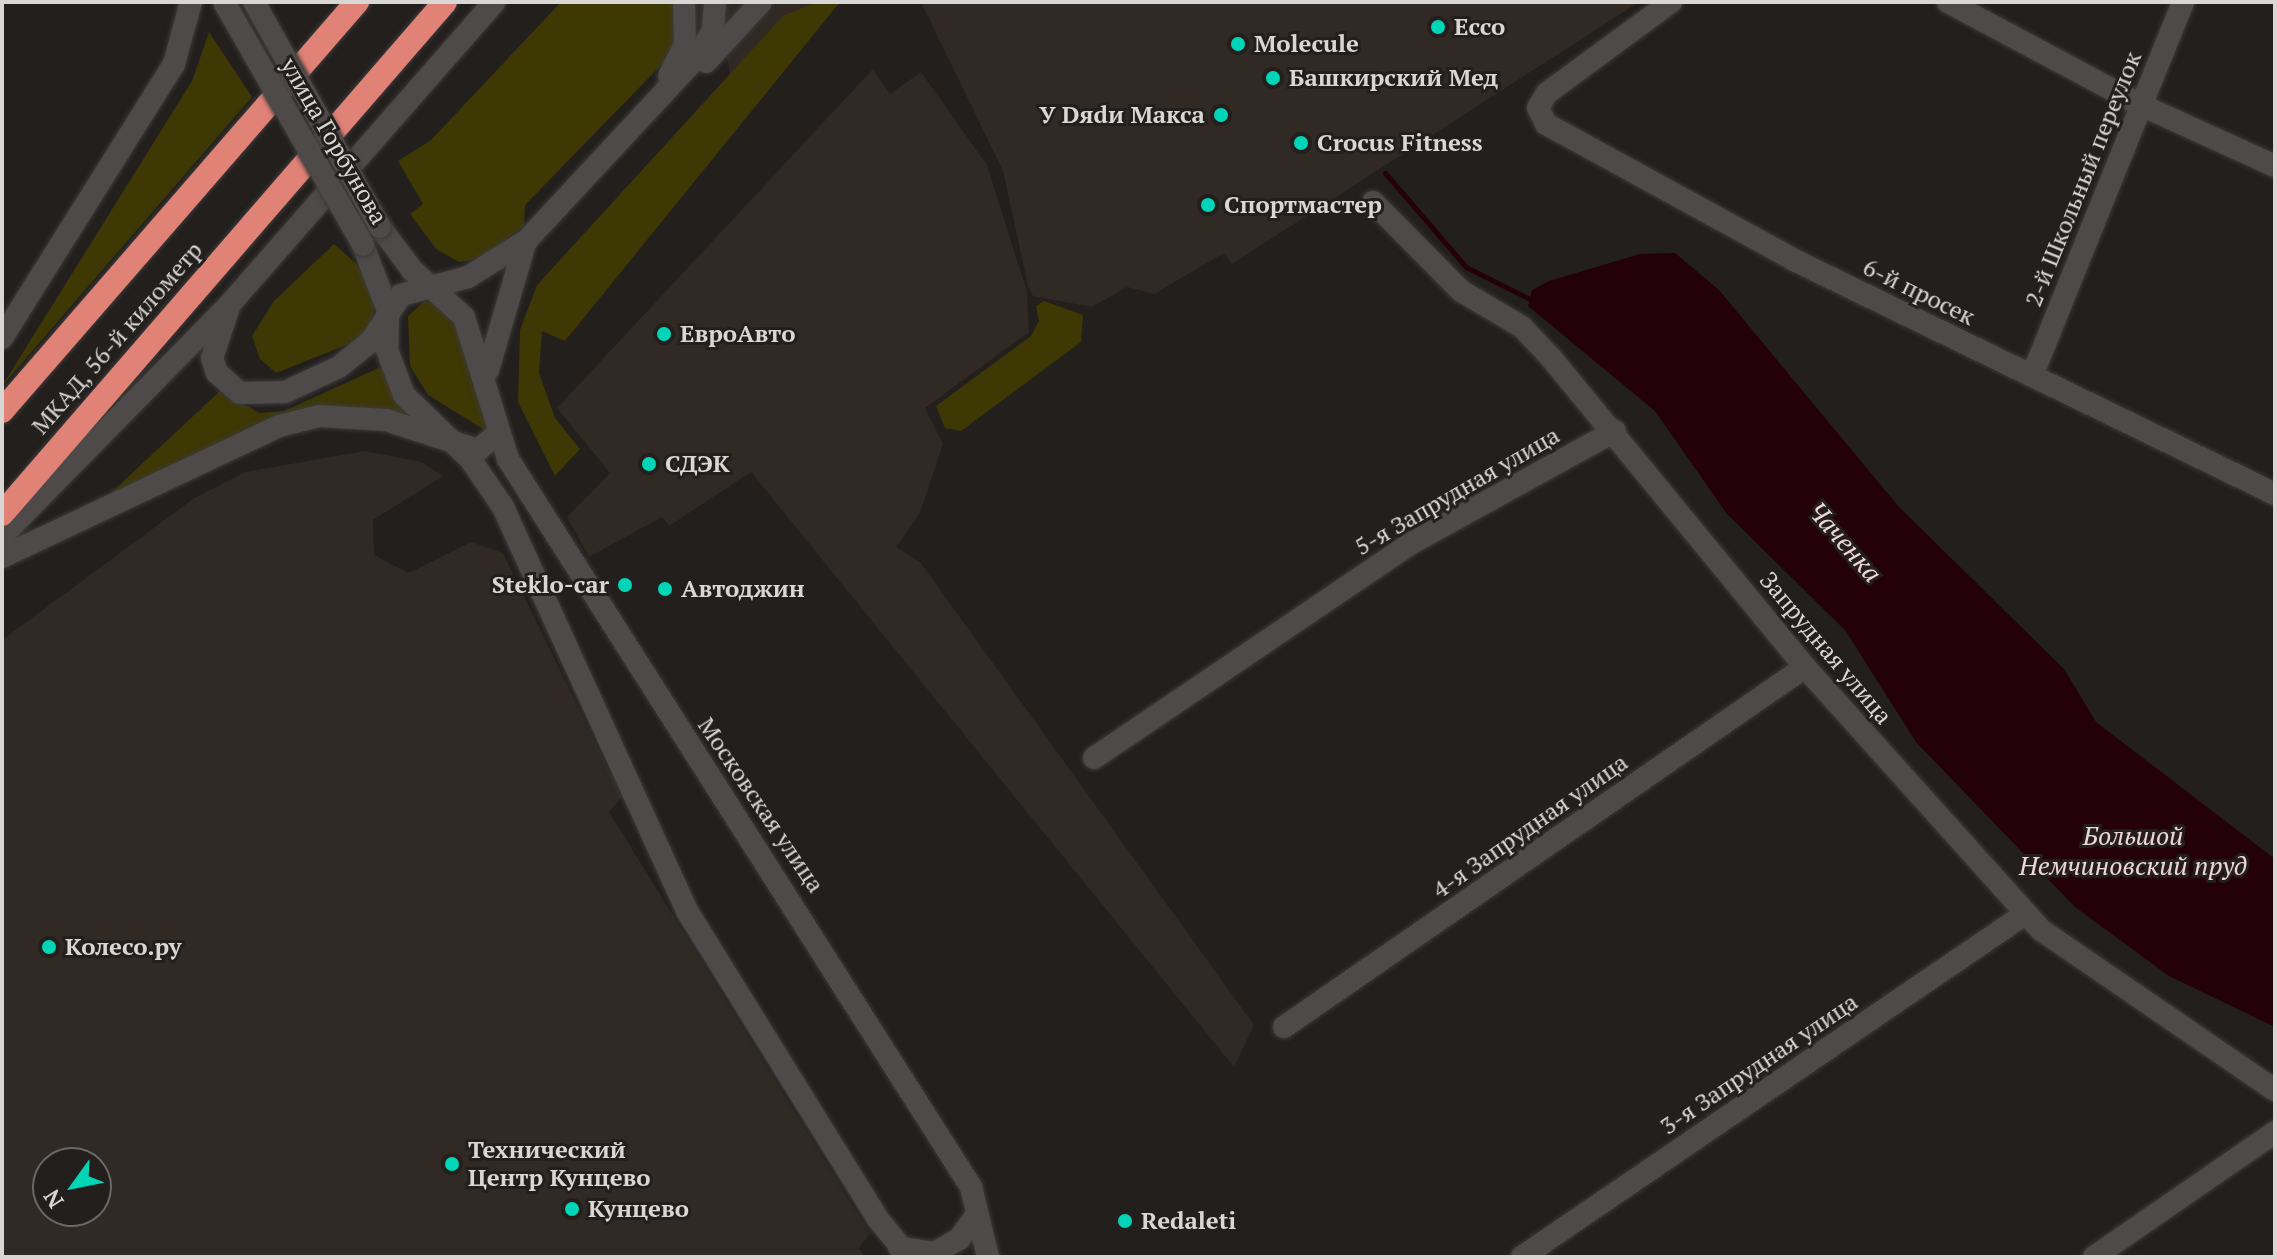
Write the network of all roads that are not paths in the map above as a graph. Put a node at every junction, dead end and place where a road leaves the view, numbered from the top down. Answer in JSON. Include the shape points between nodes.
{"nodes":[{"id":1,"x":191,"y":2,"type":"edge"},
{"id":2,"x":224,"y":2,"type":"edge"},
{"id":3,"x":254,"y":2,"type":"edge"},
{"id":4,"x":357,"y":2,"type":"edge"},
{"id":5,"x":445,"y":2,"type":"edge"},
{"id":6,"x":494,"y":2,"type":"edge"},
{"id":7,"x":684,"y":2,"type":"edge"},
{"id":8,"x":715,"y":2,"type":"edge"},
{"id":9,"x":761,"y":2,"type":"edge"},
{"id":10,"x":1671,"y":2,"type":"edge"},
{"id":11,"x":1948,"y":2,"type":"edge"},
{"id":12,"x":2183,"y":2,"type":"edge"},
{"id":13,"x":651,"y":104,"type":"junction"},
{"id":14,"x":2141,"y":105,"type":"junction"},
{"id":15,"x":2275,"y":166,"type":"edge"},
{"id":16,"x":1373,"y":202,"type":"dead end"},
{"id":17,"x":527,"y":240,"type":"junction"},
{"id":18,"x":433,"y":285,"type":"junction"},
{"id":19,"x":230,"y":304,"type":"junction"},
{"id":20,"x":388,"y":311,"type":"junction"},
{"id":21,"x":2,"y":338,"type":"edge"},
{"id":22,"x":2032,"y":376,"type":"junction"},
{"id":23,"x":485,"y":383,"type":"junction"},
{"id":24,"x":2,"y":411,"type":"edge"},
{"id":25,"x":1615,"y":431,"type":"junction"},
{"id":26,"x":497,"y":434,"type":"junction"},
{"id":27,"x":448,"y":441,"type":"junction"},
{"id":28,"x":2275,"y":494,"type":"edge"},
{"id":29,"x":2,"y":514,"type":"edge"},
{"id":30,"x":2,"y":536,"type":"edge"},
{"id":31,"x":2,"y":557,"type":"edge"},
{"id":32,"x":1805,"y":667,"type":"junction"},
{"id":33,"x":1094,"y":758,"type":"dead end"},
{"id":34,"x":2025,"y":914,"type":"junction"},
{"id":35,"x":1284,"y":1027,"type":"dead end"},
{"id":36,"x":2275,"y":1090,"type":"edge"},
{"id":37,"x":2275,"y":1132,"type":"edge"},
{"id":38,"x":976,"y":1216,"type":"junction"},
{"id":39,"x":904,"y":1252,"type":"edge"},
{"id":40,"x":988,"y":1257,"type":"edge"},
{"id":41,"x":1522,"y":1257,"type":"edge"},
{"id":42,"x":2094,"y":1257,"type":"edge"}],
"edges":[{"from":1,"to":21,"type":"street","via":[[174,64]]},
{"from":2,"to":20,"type":"street","name":"улица Горбунова","bridge":true,"via":[[363,245]]},
{"from":3,"to":18,"type":"street","name":"улица Горбунова","bridge":true,"via":[[380,227]]},
{"from":4,"to":24,"type":"highway","name":"МКАД, 56-й километр"},
{"from":5,"to":29,"type":"highway","name":"МКАД, 56-й километр"},
{"from":6,"to":19,"type":"street"},
{"from":7,"to":13,"type":"street","via":[[685,45]]},
{"from":8,"to":13,"type":"street","via":[[713,30],[699,55]]},
{"from":9,"to":13,"type":"street","via":[[694,74]]},
{"from":10,"to":22,"type":"street","name":"6-й просек","via":[[1547,93],[1538,108],[1546,124],[1794,260]]},
{"from":11,"to":14,"type":"street"},
{"from":12,"to":14,"type":"street","name":"2-й Школьный переулок"},
{"from":13,"to":17,"type":"street"},
{"from":14,"to":15,"type":"street"},
{"from":14,"to":22,"type":"street","name":"2-й Школьный переулок"},
{"from":16,"to":25,"type":"street","name":"Запрудная улица","via":[[1461,291],[1522,327]]},
{"from":17,"to":18,"type":"street","via":[[490,267]]},
{"from":17,"to":23,"type":"street","via":[[500,310]]},
{"from":18,"to":20,"type":"street","via":[[401,295]]},
{"from":18,"to":23,"type":"street","name":"улица Горбунова","via":[[464,317]]},
{"from":19,"to":20,"type":"street","via":[[212,343],[217,373],[240,393],[259,397],[355,356]]},
{"from":19,"to":30,"type":"street"},
{"from":20,"to":27,"type":"street","name":"улица Горбунова","via":[[393,373],[418,414]]},
{"from":22,"to":28,"type":"street","name":"6-й просек"},
{"from":23,"to":26,"type":"street","name":"Московская улица"},
{"from":25,"to":32,"type":"street","name":"Запрудная улица"},
{"from":25,"to":33,"type":"street","name":"5-я Запрудная улица","via":[[1326,599]]},
{"from":26,"to":27,"type":"street","via":[[478,450]]},
{"from":26,"to":38,"type":"street","name":"Московская улица","via":[[626,653],[787,889],[965,1177]]},
{"from":27,"to":31,"type":"street","via":[[359,415],[279,426]]},
{"from":27,"to":39,"type":"street","via":[[488,483],[516,532],[687,911]]},
{"from":32,"to":34,"type":"street","name":"Запрудная улица"},
{"from":32,"to":35,"type":"street","name":"4-я Запрудная улица"},
{"from":34,"to":36,"type":"street","name":"Запрудная улица"},
{"from":34,"to":41,"type":"street","name":"3-я Запрудная улица"},
{"from":37,"to":42,"type":"street"},
{"from":38,"to":39,"type":"street","via":[[959,1239],[934,1253]]},
{"from":38,"to":40,"type":"street","name":"Московская улица"}]}
